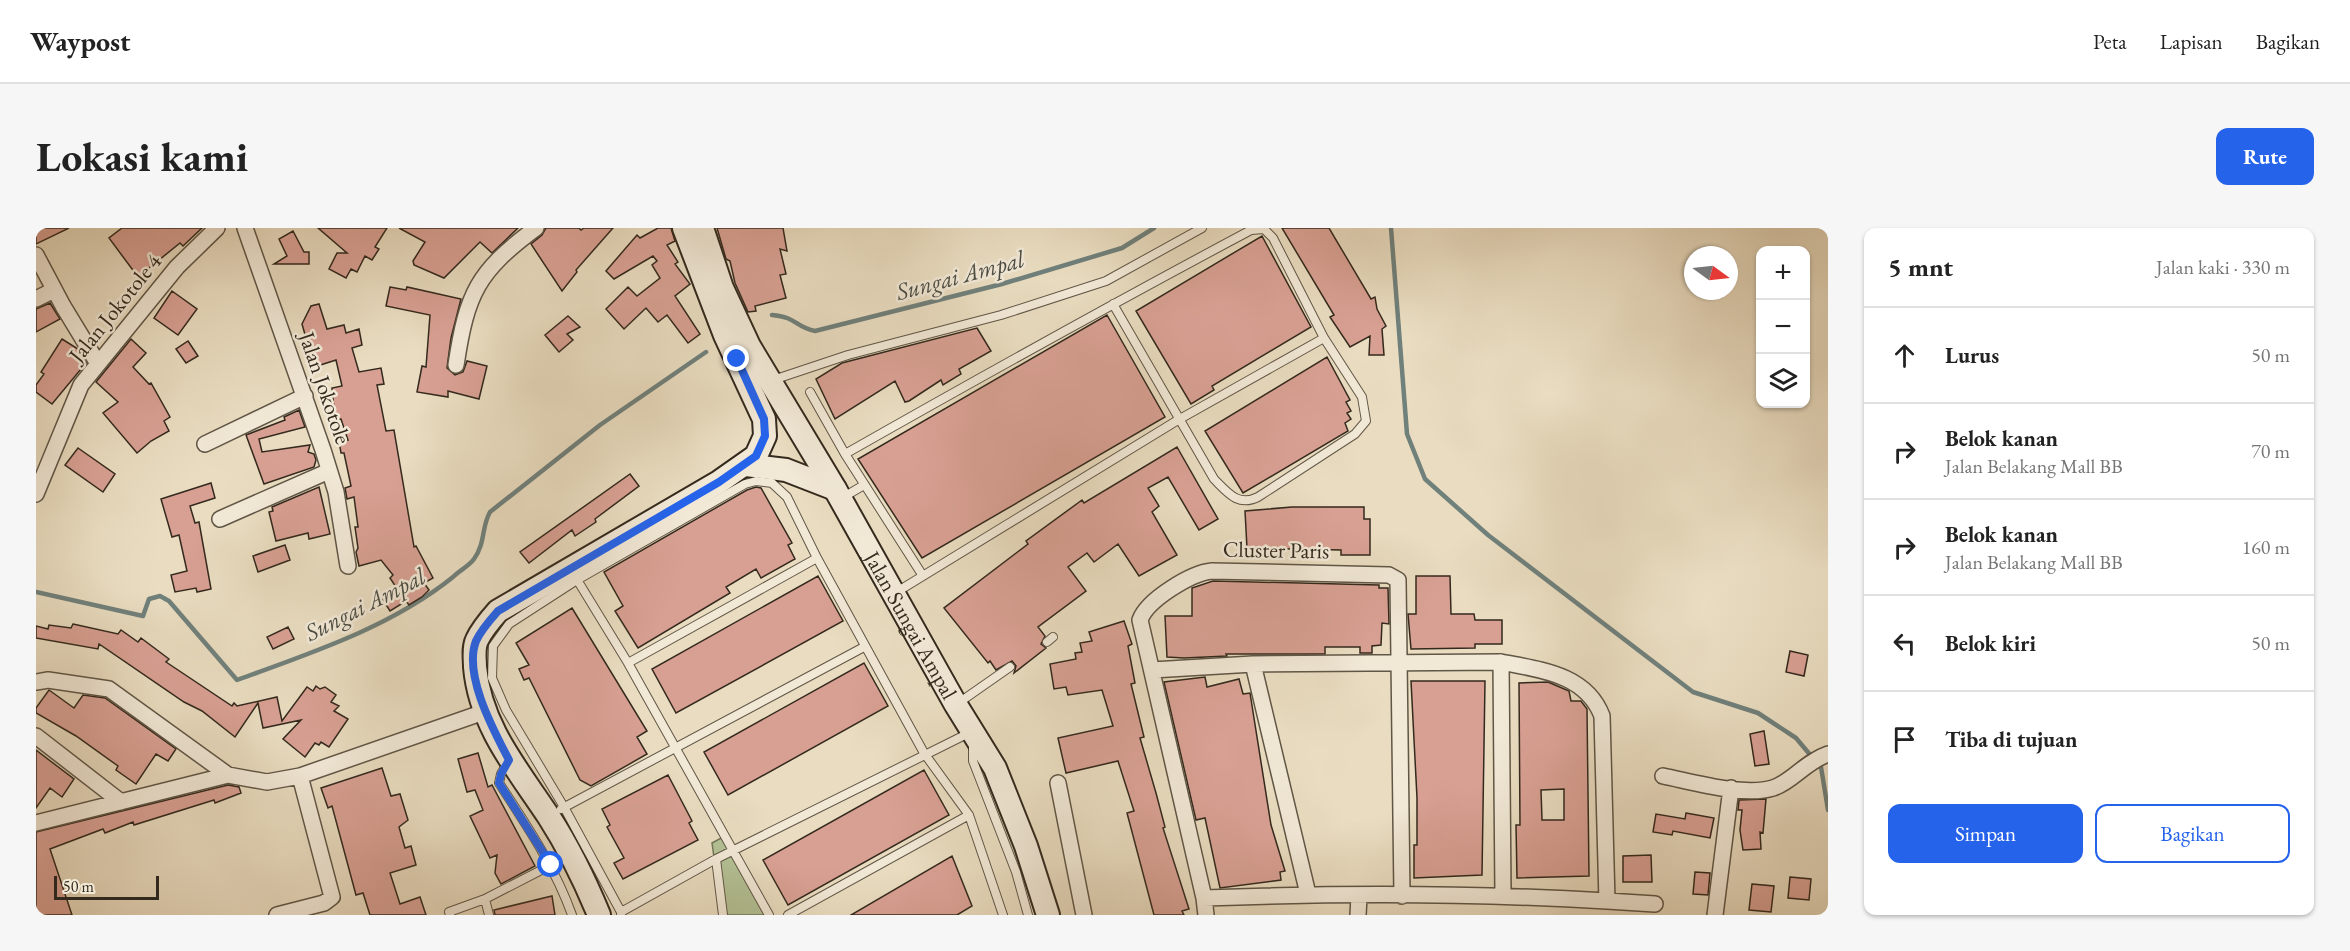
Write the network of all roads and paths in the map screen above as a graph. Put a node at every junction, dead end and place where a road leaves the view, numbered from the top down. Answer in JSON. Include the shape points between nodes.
{"nodes":[{"id":1,"x":217,"y":228,"type":"edge"},
{"id":2,"x":245,"y":228,"type":"edge"},
{"id":3,"x":536,"y":228,"type":"edge"},
{"id":4,"x":684,"y":228,"type":"edge"},
{"id":5,"x":702,"y":228,"type":"edge"},
{"id":6,"x":1202,"y":228,"type":"edge"},
{"id":7,"x":36,"y":255,"type":"edge"},
{"id":8,"x":713,"y":284,"type":"junction"},
{"id":9,"x":54,"y":290,"type":"junction"},
{"id":10,"x":36,"y":298,"type":"edge"},
{"id":11,"x":1113,"y":304,"type":"junction"},
{"id":12,"x":1324,"y":338,"type":"junction"},
{"id":13,"x":736,"y":343,"type":"junction"},
{"id":14,"x":98,"y":362,"type":"junction"},
{"id":15,"x":456,"y":365,"type":"dead end"},
{"id":16,"x":769,"y":382,"type":"junction"},
{"id":17,"x":810,"y":392,"type":"dead end"},
{"id":18,"x":305,"y":396,"type":"junction"},
{"id":19,"x":1178,"y":420,"type":"junction"},
{"id":20,"x":205,"y":444,"type":"dead end"},
{"id":21,"x":845,"y":454,"type":"junction"},
{"id":22,"x":746,"y":465,"type":"junction"},
{"id":23,"x":329,"y":471,"type":"junction"},
{"id":24,"x":864,"y":485,"type":"junction"},
{"id":25,"x":36,"y":494,"type":"edge"},
{"id":26,"x":838,"y":494,"type":"junction"},
{"id":27,"x":220,"y":519,"type":"dead end"},
{"id":28,"x":816,"y":558,"type":"junction"},
{"id":29,"x":348,"y":566,"type":"dead end"},
{"id":30,"x":574,"y":574,"type":"junction"},
{"id":31,"x":923,"y":576,"type":"junction"},
{"id":32,"x":893,"y":594,"type":"junction"},
{"id":33,"x":864,"y":647,"type":"junction"},
{"id":34,"x":1400,"y":661,"type":"junction"},
{"id":35,"x":1501,"y":662,"type":"junction"},
{"id":36,"x":628,"y":663,"type":"junction"},
{"id":37,"x":1253,"y":664,"type":"junction"},
{"id":38,"x":1010,"y":667,"type":"dead end"},
{"id":39,"x":1152,"y":670,"type":"junction"},
{"id":40,"x":36,"y":682,"type":"edge"},
{"id":41,"x":956,"y":705,"type":"junction"},
{"id":42,"x":484,"y":712,"type":"junction"},
{"id":43,"x":972,"y":732,"type":"junction"},
{"id":44,"x":36,"y":736,"type":"edge"},
{"id":45,"x":675,"y":747,"type":"junction"},
{"id":46,"x":924,"y":753,"type":"junction"},
{"id":47,"x":1825,"y":755,"type":"edge"},
{"id":48,"x":509,"y":760,"type":"junction"},
{"id":49,"x":228,"y":775,"type":"junction"},
{"id":50,"x":300,"y":776,"type":"junction"},
{"id":51,"x":1663,"y":776,"type":"dead end"},
{"id":52,"x":1058,"y":783,"type":"dead end"},
{"id":53,"x":1731,"y":788,"type":"junction"},
{"id":54,"x":121,"y":802,"type":"junction"},
{"id":55,"x":557,"y":813,"type":"junction"},
{"id":56,"x":969,"y":815,"type":"junction"},
{"id":57,"x":36,"y":823,"type":"edge"},
{"id":58,"x":732,"y":851,"type":"junction"},
{"id":59,"x":716,"y":859,"type":"junction"},
{"id":60,"x":551,"y":865,"type":"junction"},
{"id":61,"x":581,"y":873,"type":"junction"},
{"id":62,"x":561,"y":884,"type":"junction"},
{"id":63,"x":1308,"y":894,"type":"junction"},
{"id":64,"x":1503,"y":895,"type":"junction"},
{"id":65,"x":1401,"y":896,"type":"junction"},
{"id":66,"x":1359,"y":897,"type":"junction"},
{"id":67,"x":1204,"y":898,"type":"junction"},
{"id":68,"x":485,"y":899,"type":"junction"},
{"id":69,"x":1607,"y":901,"type":"junction"},
{"id":70,"x":1655,"y":904,"type":"dead end"},
{"id":71,"x":450,"y":913,"type":"edge"},
{"id":72,"x":614,"y":914,"type":"edge"},
{"id":73,"x":1040,"y":914,"type":"edge"},
{"id":74,"x":277,"y":915,"type":"edge"},
{"id":75,"x":440,"y":915,"type":"edge"},
{"id":76,"x":489,"y":915,"type":"edge"},
{"id":77,"x":572,"y":915,"type":"edge"},
{"id":78,"x":723,"y":915,"type":"edge"},
{"id":79,"x":769,"y":915,"type":"edge"},
{"id":80,"x":788,"y":915,"type":"edge"},
{"id":81,"x":1003,"y":915,"type":"edge"},
{"id":82,"x":1084,"y":915,"type":"edge"},
{"id":83,"x":1206,"y":915,"type":"edge"},
{"id":84,"x":1358,"y":915,"type":"edge"},
{"id":85,"x":1715,"y":915,"type":"edge"}],
"edges":[{"from":1,"to":14,"type":"street","name":"Jalan Jokotole 4","via":[[177,267]]},
{"from":2,"to":18,"type":"street","name":"Jalan Jokotole"},
{"from":3,"to":15,"type":"street","via":[[505,251],[477,285],[462,324]]},
{"from":4,"to":8,"type":"main road","name":"Jalan Sungai Ampal"},
{"from":5,"to":8,"type":"main road","name":"Jalan Sungai Ampal"},
{"from":6,"to":16,"type":"lane","via":[[1106,281],[1001,315],[848,355]]},
{"from":7,"to":9,"type":"street"},
{"from":8,"to":13,"type":"main road","name":"Jalan Sungai Ampal"},
{"from":9,"to":10,"type":"street"},
{"from":9,"to":14,"type":"street"},
{"from":11,"to":12,"type":"lane","via":[[1251,230],[1264,229],[1273,238]]},
{"from":11,"to":19,"type":"lane"},
{"from":11,"to":21,"type":"lane"},
{"from":12,"to":19,"type":"lane"},
{"from":12,"to":19,"type":"lane","via":[[1362,397],[1366,421],[1355,434],[1258,497],[1246,501],[1232,498],[1214,479]]},
{"from":13,"to":16,"type":"main road","name":"Jalan Sungai Ampal"},
{"from":13,"to":22,"type":"main road","via":[[764,419],[765,436],[756,456]]},
{"from":14,"to":25,"type":"street","name":"Jalan Jokotole 4","via":[[72,404]]},
{"from":16,"to":26,"type":"main road","name":"Jalan Sungai Ampal"},
{"from":17,"to":21,"type":"lane"},
{"from":18,"to":20,"type":"street"},
{"from":18,"to":23,"type":"street","name":"Jalan Jokotole"},
{"from":19,"to":31,"type":"lane"},
{"from":21,"to":24,"type":"lane"},
{"from":22,"to":26,"type":"main road","via":[[786,470]]},
{"from":22,"to":30,"type":"main road"},
{"from":23,"to":27,"type":"street"},
{"from":23,"to":29,"type":"street","name":"Jalan Jokotole"},
{"from":24,"to":26,"type":"lane"},
{"from":24,"to":31,"type":"lane"},
{"from":26,"to":32,"type":"main road","name":"Jalan Sungai Ampal"},
{"from":28,"to":30,"type":"lane","via":[[788,497],[772,483],[756,481]]},
{"from":28,"to":33,"type":"lane"},
{"from":28,"to":36,"type":"lane"},
{"from":30,"to":36,"type":"lane"},
{"from":30,"to":42,"type":"main road","via":[[498,611],[487,623],[475,642],[477,683]]},
{"from":30,"to":55,"type":"lane","via":[[509,624],[493,646],[492,678]]},
{"from":31,"to":32,"type":"lane"},
{"from":32,"to":41,"type":"main road","name":"Jalan Sungai Ampal"},
{"from":33,"to":45,"type":"lane"},
{"from":33,"to":46,"type":"lane"},
{"from":34,"to":35,"type":"street"},
{"from":34,"to":37,"type":"street"},
{"from":34,"to":39,"type":"street","name":"Cluster Paris","via":[[1400,595],[1394,577],[1212,571],[1189,577],[1142,615],[1141,628]]},
{"from":34,"to":65,"type":"street","name":"Cluster Paris"},
{"from":35,"to":64,"type":"street"},
{"from":35,"to":69,"type":"street","via":[[1572,680],[1597,704],[1602,716]]},
{"from":36,"to":45,"type":"lane"},
{"from":37,"to":39,"type":"street"},
{"from":37,"to":63,"type":"street"},
{"from":38,"to":41,"type":"lane"},
{"from":39,"to":67,"type":"street","name":"Cluster Paris"},
{"from":40,"to":49,"type":"street","via":[[48,680],[109,689]]},
{"from":41,"to":43,"type":"main road","name":"Jalan Sungai Ampal"},
{"from":42,"to":48,"type":"main road"},
{"from":42,"to":50,"type":"street"},
{"from":43,"to":46,"type":"lane"},
{"from":43,"to":73,"type":"main road","name":"Jalan Sungai Ampal","via":[[994,768],[1026,846]]},
{"from":44,"to":54,"type":"street"},
{"from":45,"to":55,"type":"lane"},
{"from":45,"to":58,"type":"lane"},
{"from":46,"to":56,"type":"lane"},
{"from":46,"to":58,"type":"lane"},
{"from":47,"to":53,"type":"street","via":[[1773,788]]},
{"from":48,"to":55,"type":"main road"},
{"from":48,"to":60,"type":"lane","via":[[499,783]]},
{"from":49,"to":50,"type":"street","via":[[267,782]]},
{"from":49,"to":54,"type":"street"},
{"from":50,"to":74,"type":"street","via":[[332,897],[324,903]]},
{"from":51,"to":53,"type":"street"},
{"from":52,"to":82,"type":"street"},
{"from":53,"to":85,"type":"street"},
{"from":54,"to":57,"type":"street"},
{"from":55,"to":61,"type":"main road"},
{"from":55,"to":72,"type":"lane"},
{"from":56,"to":80,"type":"lane"},
{"from":56,"to":81,"type":"lane"},
{"from":58,"to":59,"type":"lane"},
{"from":58,"to":79,"type":"lane"},
{"from":59,"to":72,"type":"lane"},
{"from":59,"to":78,"type":"lane"},
{"from":60,"to":62,"type":"lane"},
{"from":60,"to":68,"type":"lane"},
{"from":61,"to":62,"type":"lane"},
{"from":61,"to":72,"type":"main road"},
{"from":62,"to":77,"type":"lane"},
{"from":63,"to":66,"type":"street"},
{"from":63,"to":67,"type":"street"},
{"from":64,"to":65,"type":"street"},
{"from":64,"to":69,"type":"street"},
{"from":65,"to":66,"type":"street"},
{"from":66,"to":84,"type":"street"},
{"from":67,"to":83,"type":"street","name":"Cluster Paris"},
{"from":68,"to":71,"type":"lane"},
{"from":68,"to":76,"type":"lane"},
{"from":69,"to":70,"type":"street"},
{"from":71,"to":75,"type":"lane"}]}
